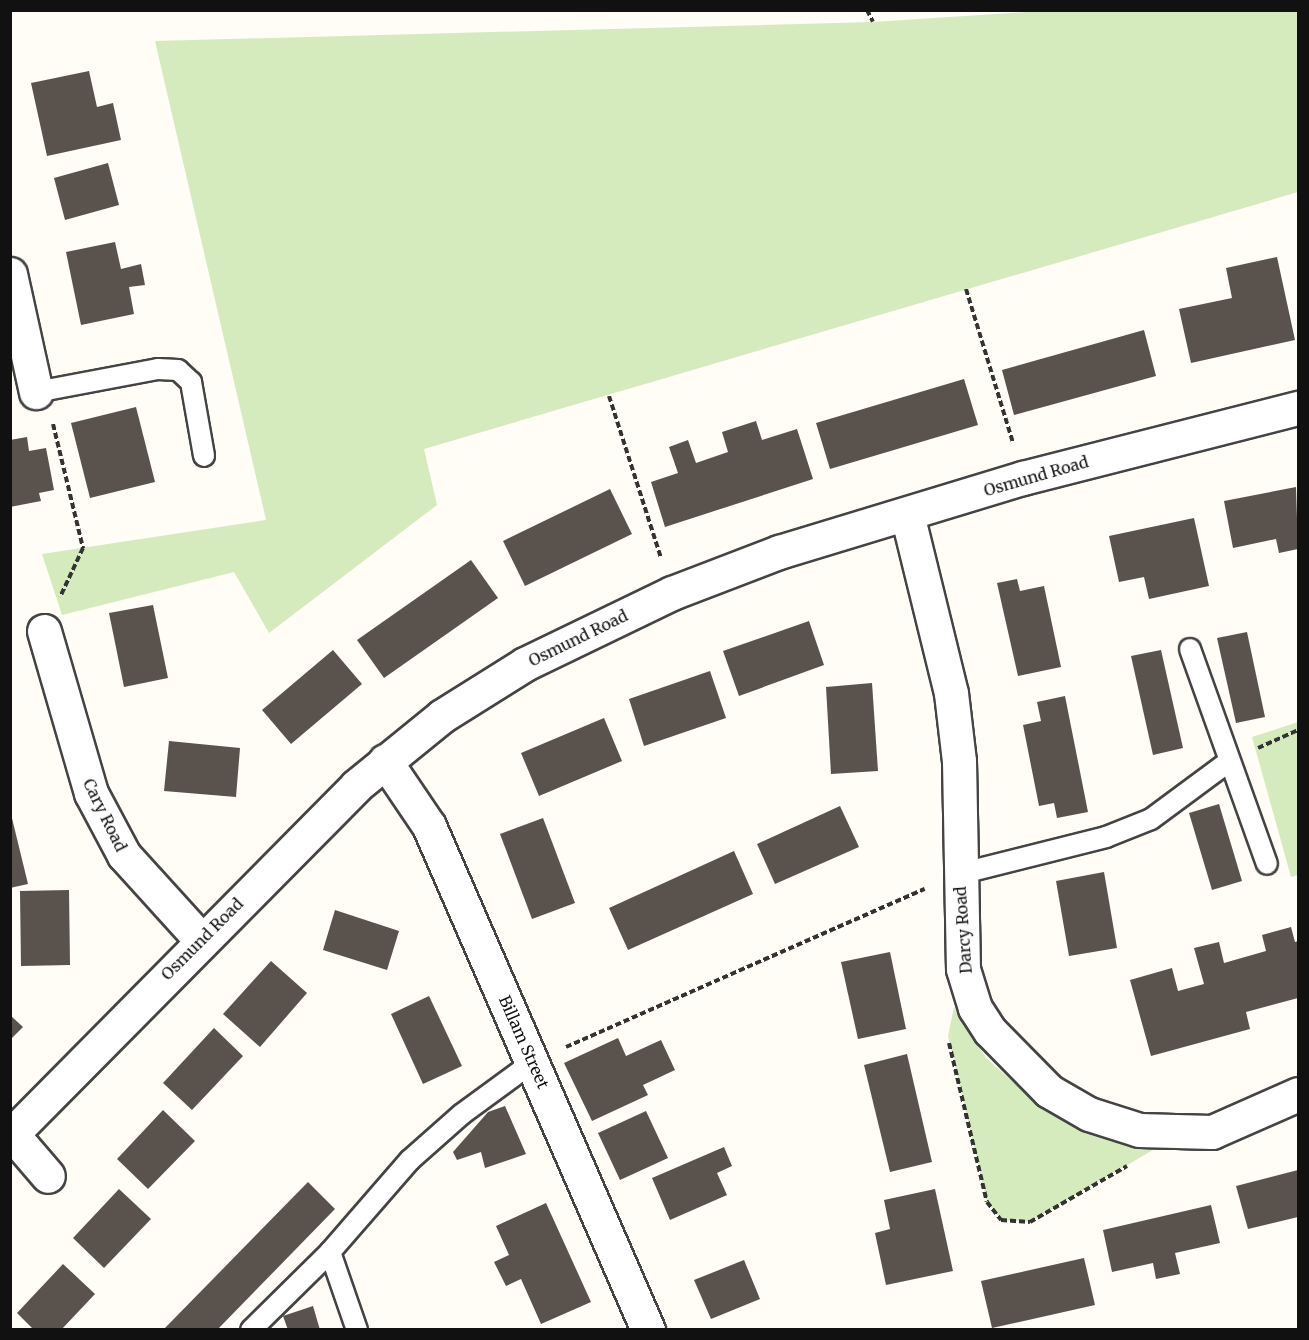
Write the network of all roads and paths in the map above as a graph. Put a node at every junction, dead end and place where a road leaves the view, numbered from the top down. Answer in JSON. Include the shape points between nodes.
{"nodes":[{"id":1,"x":867,"y":10,"type":"edge"},
{"id":2,"x":873,"y":22,"type":"dead end"},
{"id":3,"x":10,"y":274,"type":"edge"},
{"id":4,"x":966,"y":289,"type":"dead end"},
{"id":5,"x":16,"y":326,"type":"edge"},
{"id":6,"x":36,"y":392,"type":"junction"},
{"id":7,"x":609,"y":396,"type":"dead end"},
{"id":8,"x":1299,"y":408,"type":"edge"},
{"id":9,"x":204,"y":456,"type":"dead end"},
{"id":10,"x":1023,"y":478,"type":"junction"},
{"id":11,"x":907,"y":514,"type":"junction"},
{"id":12,"x":672,"y":593,"type":"junction"},
{"id":13,"x":44,"y":631,"type":"joint"},
{"id":14,"x":1190,"y":649,"type":"dead end"},
{"id":15,"x":1299,"y":730,"type":"edge"},
{"id":16,"x":385,"y":761,"type":"junction"},
{"id":17,"x":1228,"y":762,"type":"junction"},
{"id":18,"x":1267,"y":864,"type":"dead end"},
{"id":19,"x":959,"y":874,"type":"junction"},
{"id":20,"x":201,"y":940,"type":"junction"},
{"id":21,"x":948,"y":1036,"type":"dead end"},
{"id":22,"x":533,"y":1062,"type":"junction"},
{"id":23,"x":1299,"y":1094,"type":"edge"},
{"id":24,"x":1179,"y":1134,"type":"junction"},
{"id":25,"x":11,"y":1135,"type":"edge"},
{"id":26,"x":48,"y":1176,"type":"dead end"},
{"id":27,"x":330,"y":1252,"type":"junction"},
{"id":28,"x":251,"y":1329,"type":"edge"},
{"id":29,"x":357,"y":1329,"type":"edge"},
{"id":30,"x":648,"y":1329,"type":"edge"}],
"edges":[{"from":1,"to":2,"type":"path"},
{"from":3,"to":5,"type":"street"},
{"from":4,"to":10,"type":"path"},
{"from":5,"to":6,"type":"street"},
{"from":6,"to":9,"type":"lane","via":[[158,369],[178,370],[191,382]]},
{"from":6,"to":13,"type":"path","via":[[51,417],[83,548]]},
{"from":7,"to":12,"type":"path"},
{"from":8,"to":10,"type":"street","name":"Osmund Road"},
{"from":10,"to":11,"type":"street","name":"Osmund Road"},
{"from":11,"to":12,"type":"street","name":"Osmund Road","via":[[779,552]]},
{"from":11,"to":19,"type":"street","name":"Darcy Road","via":[[951,693],[959,761]]},
{"from":12,"to":16,"type":"street","name":"Osmund Road","via":[[525,664],[442,716]]},
{"from":13,"to":20,"type":"street","name":"Cary Road","via":[[91,793],[124,855]]},
{"from":14,"to":17,"type":"lane"},
{"from":15,"to":17,"type":"path"},
{"from":16,"to":20,"type":"street","name":"Osmund Road"},
{"from":16,"to":22,"type":"street","name":"Billam Street","via":[[429,826]]},
{"from":17,"to":18,"type":"lane"},
{"from":17,"to":19,"type":"lane","via":[[1151,819],[1106,837]]},
{"from":19,"to":22,"type":"path"},
{"from":19,"to":24,"type":"street","name":"Darcy Road","via":[[963,969],[975,1008],[1014,1060],[1049,1091],[1089,1114],[1139,1130]]},
{"from":20,"to":25,"type":"street","name":"Osmund Road"},
{"from":21,"to":24,"type":"path","via":[[987,1202],[1001,1220],[1030,1222]]},
{"from":22,"to":27,"type":"lane","via":[[462,1114],[410,1160]]},
{"from":22,"to":30,"type":"street","name":"Billam Street"},
{"from":23,"to":24,"type":"street","name":"Darcy Road","via":[[1212,1132]]},
{"from":25,"to":26,"type":"street","name":"Osmund Road"},
{"from":27,"to":28,"type":"lane"},
{"from":27,"to":29,"type":"lane"}]}
